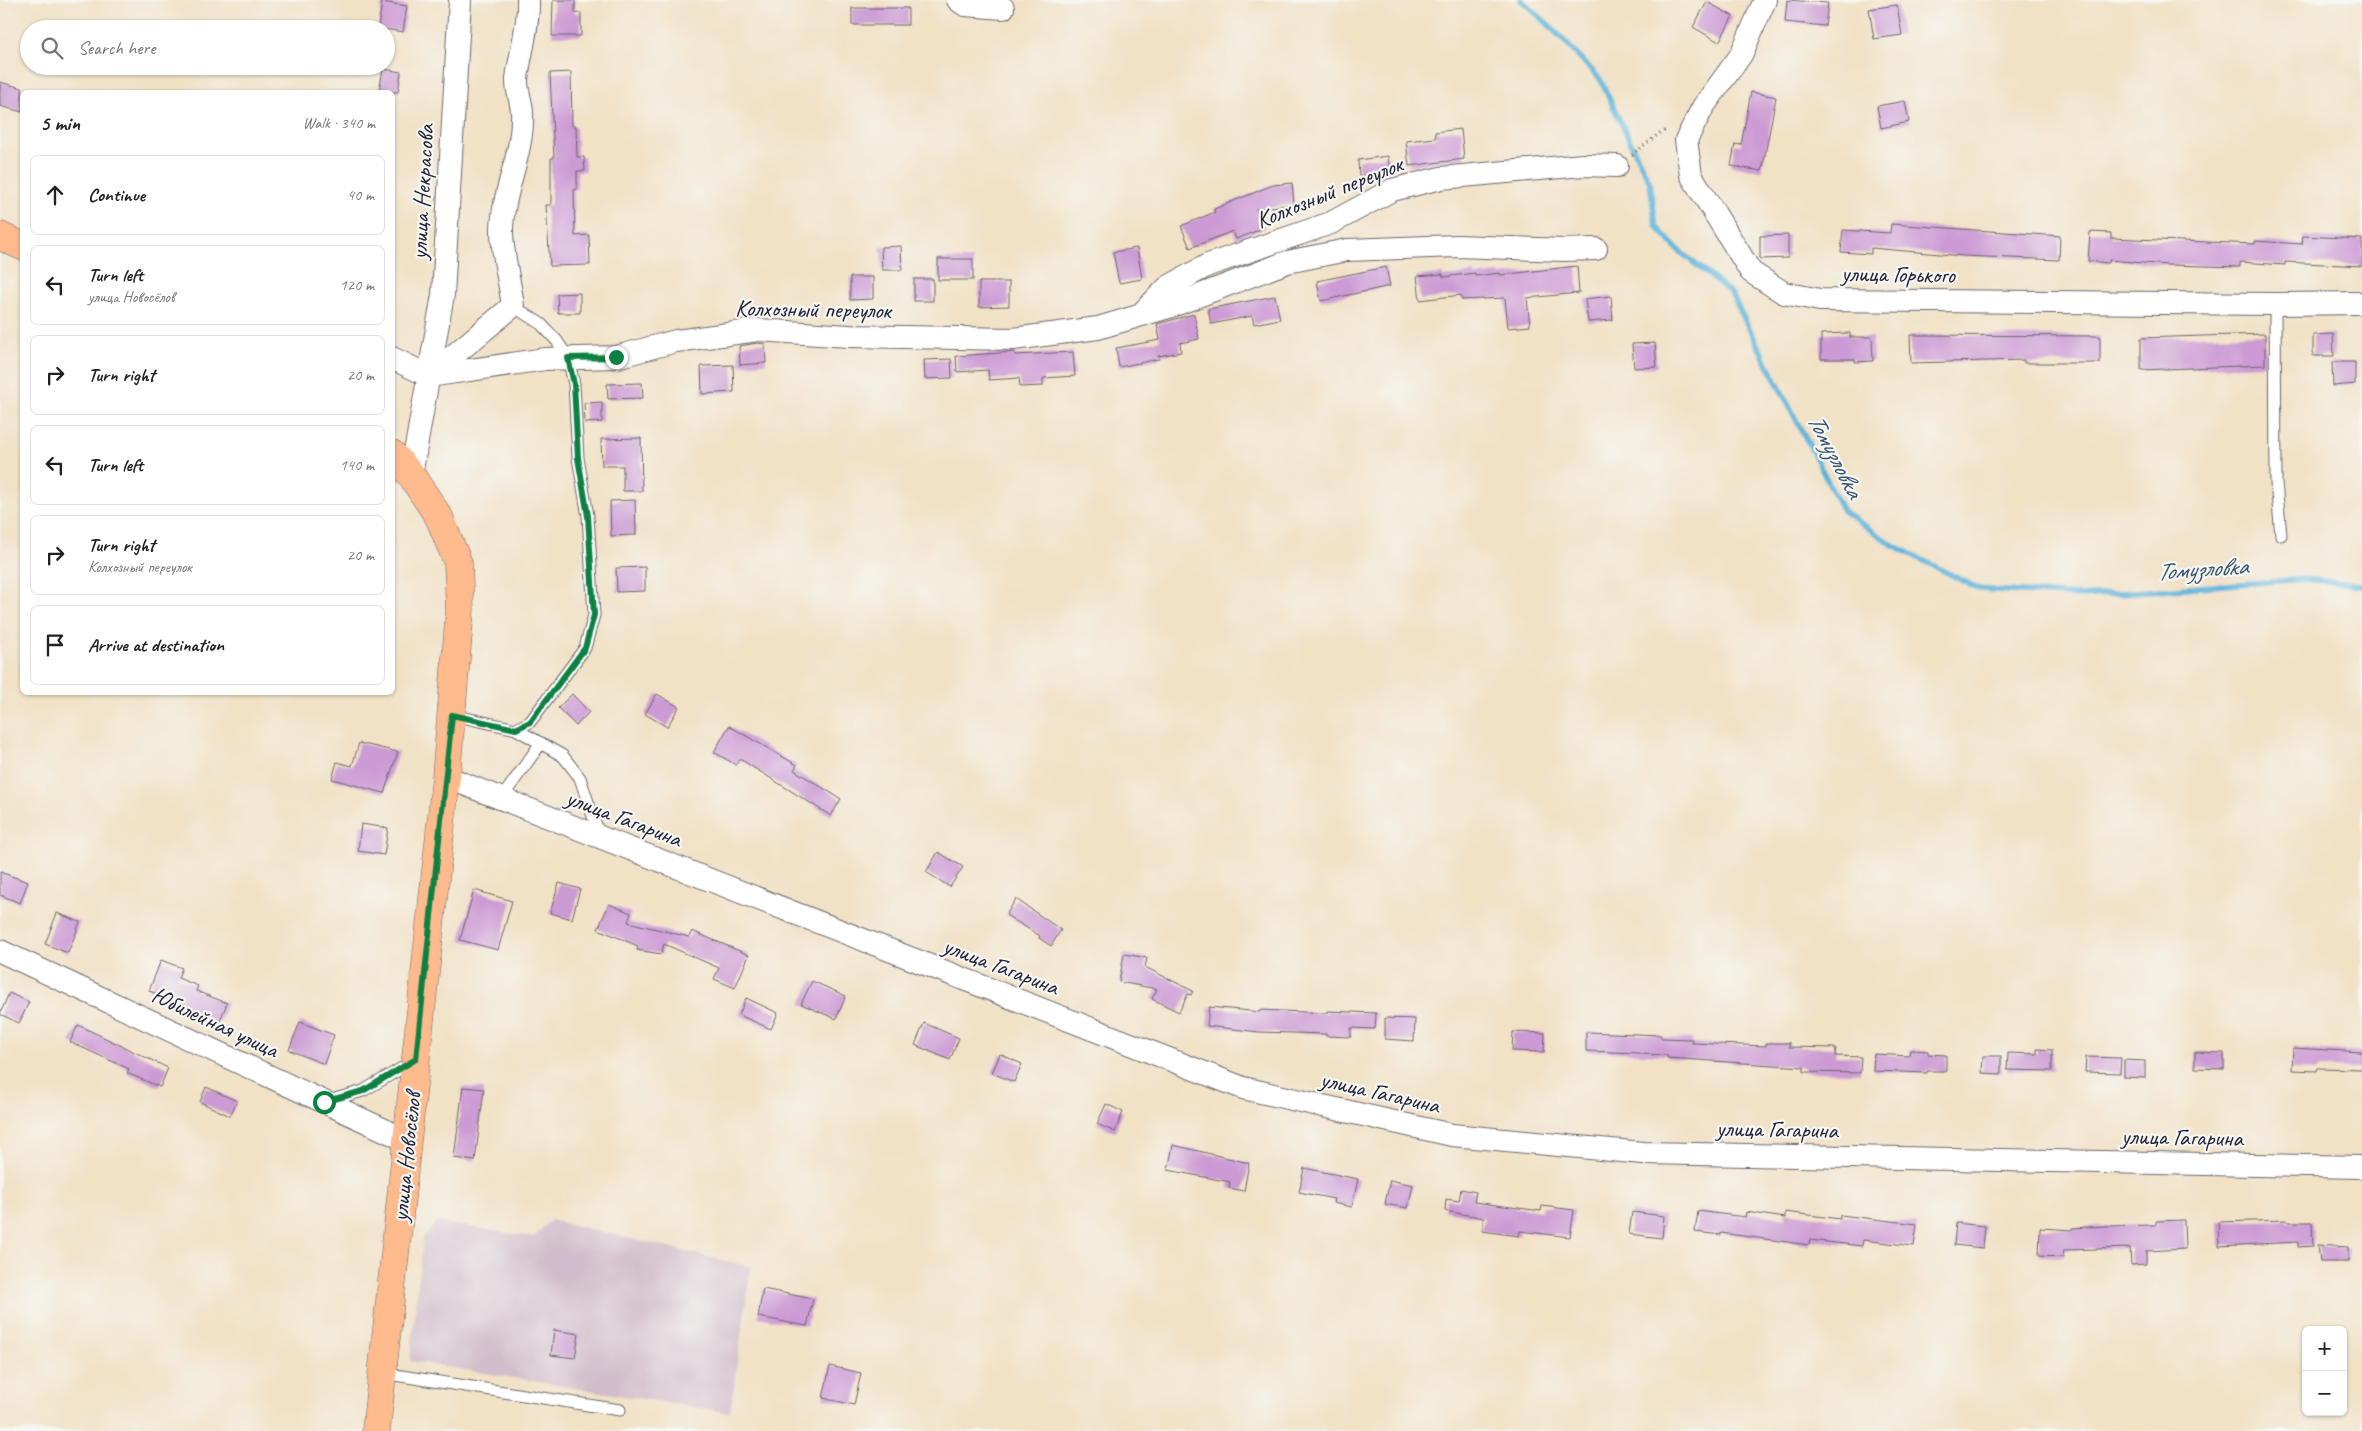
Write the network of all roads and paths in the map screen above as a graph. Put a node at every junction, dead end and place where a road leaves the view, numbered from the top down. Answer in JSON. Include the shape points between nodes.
{"nodes":[{"id":1,"x":460,"y":0,"type":"edge"},
{"id":2,"x":528,"y":0,"type":"edge"},
{"id":3,"x":958,"y":0,"type":"edge"},
{"id":4,"x":1765,"y":0,"type":"edge"},
{"id":5,"x":1003,"y":8,"type":"dead end"},
{"id":6,"x":1660,"y":132,"type":"dead end"},
{"id":7,"x":1617,"y":166,"type":"joint"},
{"id":8,"x":0,"y":236,"type":"edge"},
{"id":9,"x":20,"y":245,"type":"edge"},
{"id":10,"x":1596,"y":249,"type":"dead end"},
{"id":11,"x":2362,"y":303,"type":"edge"},
{"id":12,"x":2275,"y":304,"type":"junction"},
{"id":13,"x":513,"y":306,"type":"junction"},
{"id":14,"x":1138,"y":316,"type":"junction"},
{"id":15,"x":568,"y":358,"type":"junction"},
{"id":16,"x":395,"y":359,"type":"edge"},
{"id":17,"x":429,"y":376,"type":"junction"},
{"id":18,"x":395,"y":457,"type":"edge"},
{"id":19,"x":411,"y":475,"type":"junction"},
{"id":20,"x":2281,"y":535,"type":"dead end"},
{"id":21,"x":452,"y":715,"type":"junction"},
{"id":22,"x":516,"y":729,"type":"junction"},
{"id":23,"x":541,"y":744,"type":"junction"},
{"id":24,"x":446,"y":777,"type":"junction"},
{"id":25,"x":501,"y":799,"type":"junction"},
{"id":26,"x":600,"y":837,"type":"junction"},
{"id":27,"x":0,"y":951,"type":"edge"},
{"id":28,"x":416,"y":1059,"type":"junction"},
{"id":29,"x":324,"y":1102,"type":"junction"},
{"id":30,"x":408,"y":1142,"type":"junction"},
{"id":31,"x":2362,"y":1167,"type":"edge"},
{"id":32,"x":382,"y":1373,"type":"junction"},
{"id":33,"x":620,"y":1410,"type":"dead end"},
{"id":34,"x":376,"y":1431,"type":"edge"}],
"edges":[{"from":1,"to":17,"type":"street","name":"улица Некрасова","via":[[443,295]]},
{"from":2,"to":13,"type":"street","via":[[516,86],[522,113],[502,233]]},
{"from":3,"to":5,"type":"street","via":[[965,6]]},
{"from":4,"to":12,"type":"street","name":"улица Горького","via":[[1741,55],[1703,107],[1686,140],[1691,175],[1751,272],[1784,293],[1820,300]]},
{"from":6,"to":7,"type":"path"},
{"from":7,"to":14,"type":"street","name":"Колхозный переулок","via":[[1583,165],[1441,178],[1392,190],[1331,223],[1208,265],[1168,287]]},
{"from":8,"to":9,"type":"main road"},
{"from":10,"to":14,"type":"street","name":"Колхозный переулок","via":[[1457,246],[1347,250],[1287,262]]},
{"from":11,"to":12,"type":"street","name":"улица Горького"},
{"from":12,"to":20,"type":"lane","via":[[2276,483]]},
{"from":13,"to":15,"type":"lane","via":[[542,324]]},
{"from":13,"to":17,"type":"street"},
{"from":14,"to":15,"type":"street","name":"Колхозный переулок","via":[[1098,328],[1013,339],[849,336],[758,330],[676,341],[616,357]]},
{"from":15,"to":17,"type":"street","name":"Колхозный переулок"},
{"from":15,"to":22,"type":"lane","via":[[574,384],[578,458],[588,516],[594,615],[585,648],[530,722]]},
{"from":16,"to":17,"type":"street"},
{"from":17,"to":19,"type":"street","name":"улица Некрасова"},
{"from":18,"to":19,"type":"main road","name":"улица Новосёлов"},
{"from":19,"to":21,"type":"main road","name":"улица Новосёлов","via":[[439,517],[458,563],[460,610]]},
{"from":21,"to":22,"type":"lane"},
{"from":21,"to":24,"type":"main road","name":"улица Новосёлов"},
{"from":22,"to":23,"type":"lane"},
{"from":23,"to":25,"type":"lane"},
{"from":23,"to":26,"type":"lane","via":[[563,756],[580,778]]},
{"from":24,"to":25,"type":"street","name":"улица Гагарина"},
{"from":24,"to":28,"type":"main road","name":"улица Новосёлов"},
{"from":25,"to":26,"type":"street","name":"улица Гагарина"},
{"from":26,"to":31,"type":"street","name":"улица Гагарина","via":[[1243,1088],[1452,1135],[1643,1153]]},
{"from":27,"to":29,"type":"street","name":"Юбилейная улица"},
{"from":28,"to":29,"type":"lane","via":[[363,1091]]},
{"from":28,"to":30,"type":"main road","name":"улица Новосёлов"},
{"from":29,"to":30,"type":"street","name":"Юбилейная улица"},
{"from":30,"to":32,"type":"main road","name":"улица Новосёлов"},
{"from":32,"to":33,"type":"lane"},
{"from":32,"to":34,"type":"main road","name":"улица Новосёлов"}]}
